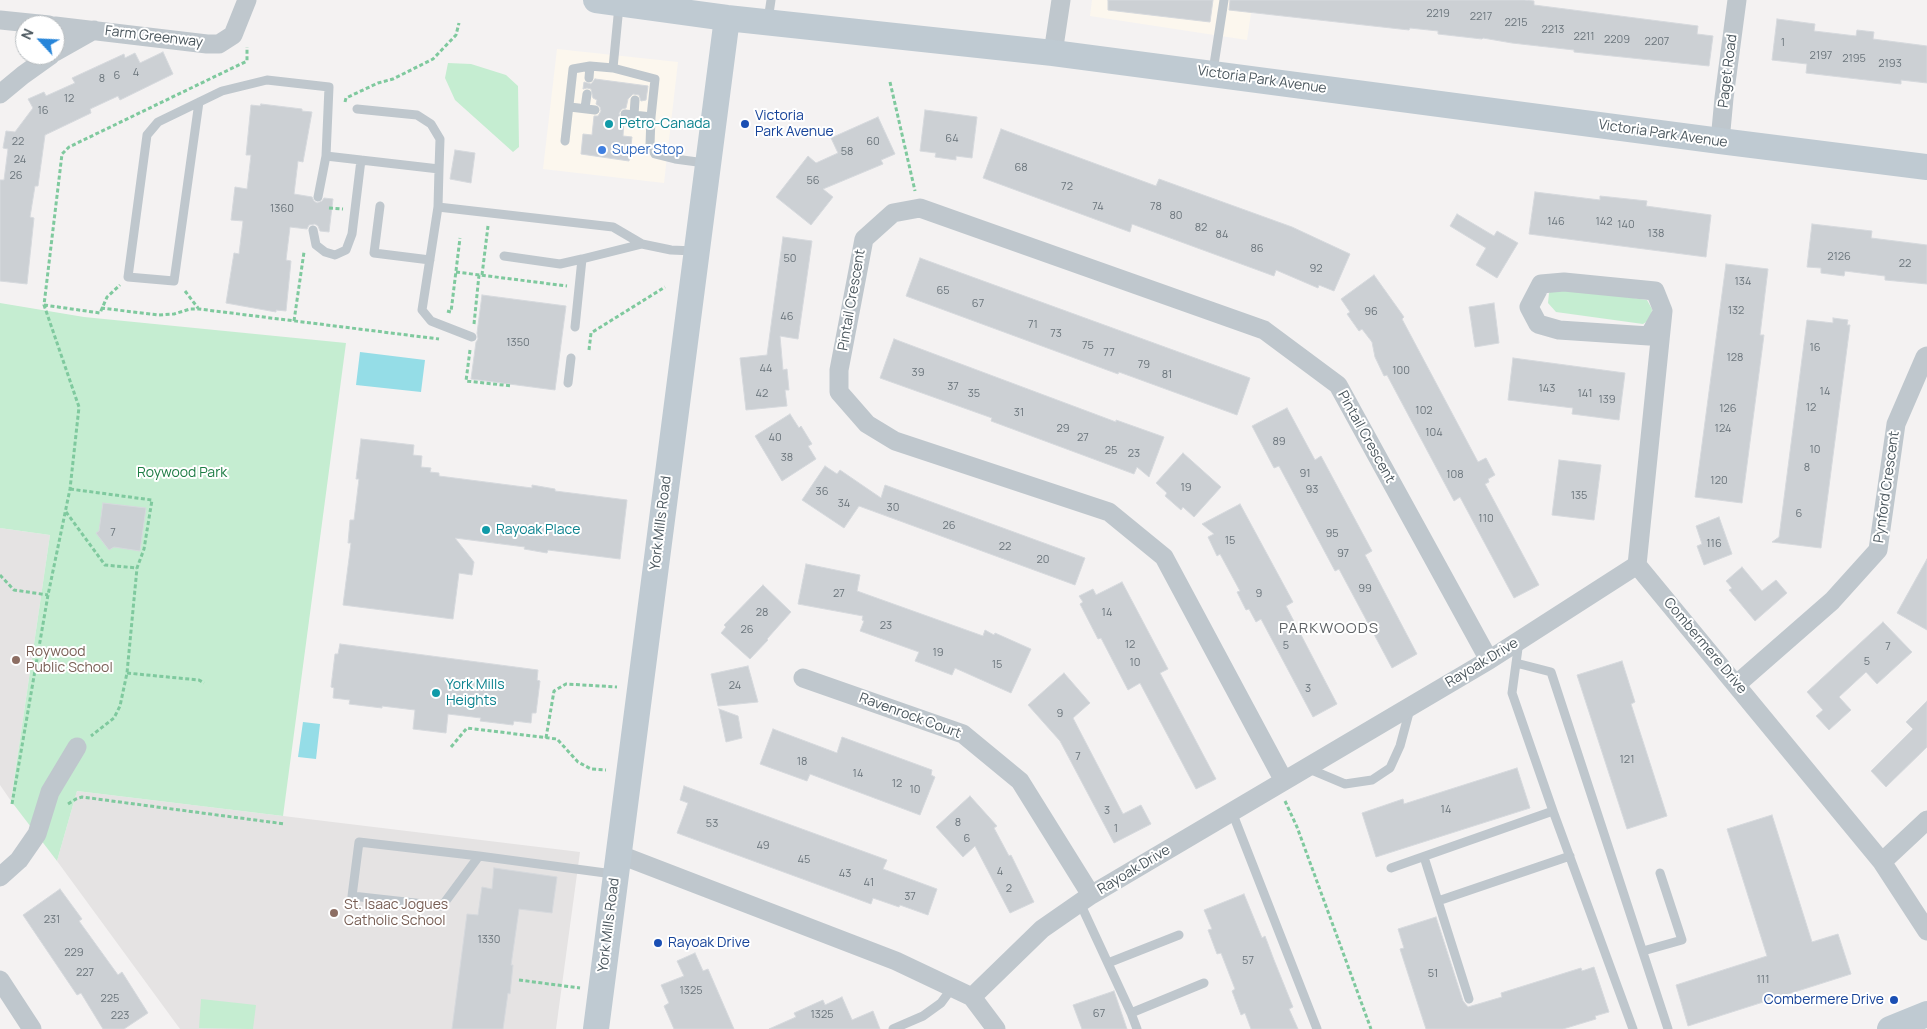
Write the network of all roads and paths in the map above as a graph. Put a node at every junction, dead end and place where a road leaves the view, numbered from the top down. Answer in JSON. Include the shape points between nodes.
{"nodes":[{"id":1,"x":247,"y":0,"type":"edge"},
{"id":2,"x":1061,"y":0,"type":"edge"},
{"id":3,"x":1224,"y":0,"type":"edge"},
{"id":4,"x":1737,"y":0,"type":"edge"},
{"id":5,"x":607,"y":2,"type":"edge"},
{"id":6,"x":769,"y":11,"type":"edge"},
{"id":7,"x":727,"y":18,"type":"junction"},
{"id":8,"x":0,"y":20,"type":"edge"},
{"id":9,"x":15,"y":22,"type":"edge"},
{"id":10,"x":459,"y":23,"type":"dead end"},
{"id":11,"x":65,"y":27,"type":"edge"},
{"id":12,"x":94,"y":30,"type":"junction"},
{"id":13,"x":248,"y":41,"type":"dead end"},
{"id":14,"x":65,"y":46,"type":"edge"},
{"id":15,"x":1052,"y":52,"type":"junction"},
{"id":16,"x":37,"y":65,"type":"edge"},
{"id":17,"x":590,"y":66,"type":"junction"},
{"id":18,"x":613,"y":68,"type":"junction"},
{"id":19,"x":1213,"y":74,"type":"junction"},
{"id":20,"x":589,"y":78,"type":"dead end"},
{"id":21,"x":890,"y":82,"type":"dead end"},
{"id":22,"x":0,"y":94,"type":"edge"},
{"id":23,"x":588,"y":94,"type":"dead end"},
{"id":24,"x":635,"y":100,"type":"dead end"},
{"id":25,"x":200,"y":102,"type":"junction"},
{"id":26,"x":345,"y":105,"type":"dead end"},
{"id":27,"x":570,"y":107,"type":"junction"},
{"id":28,"x":586,"y":108,"type":"junction"},
{"id":29,"x":356,"y":109,"type":"dead end"},
{"id":30,"x":595,"y":110,"type":"dead end"},
{"id":31,"x":651,"y":116,"type":"junction"},
{"id":32,"x":565,"y":141,"type":"dead end"},
{"id":33,"x":1720,"y":141,"type":"junction"},
{"id":34,"x":326,"y":156,"type":"junction"},
{"id":35,"x":361,"y":160,"type":"junction"},
{"id":36,"x":708,"y":163,"type":"junction"},
{"id":37,"x":1927,"y":167,"type":"edge"},
{"id":38,"x":439,"y":169,"type":"junction"},
{"id":39,"x":318,"y":198,"type":"dead end"},
{"id":40,"x":380,"y":206,"type":"dead end"},
{"id":41,"x":438,"y":207,"type":"junction"},
{"id":42,"x":329,"y":208,"type":"dead end"},
{"id":43,"x":920,"y":208,"type":"junction"},
{"id":44,"x":346,"y":210,"type":"dead end"},
{"id":45,"x":313,"y":230,"type":"dead end"},
{"id":46,"x":460,"y":238,"type":"dead end"},
{"id":47,"x":486,"y":240,"type":"dead end"},
{"id":48,"x":642,"y":244,"type":"junction"},
{"id":49,"x":305,"y":246,"type":"dead end"},
{"id":50,"x":696,"y":251,"type":"junction"},
{"id":51,"x":504,"y":256,"type":"dead end"},
{"id":52,"x":582,"y":258,"type":"junction"},
{"id":53,"x":430,"y":260,"type":"junction"},
{"id":54,"x":456,"y":272,"type":"junction"},
{"id":55,"x":482,"y":275,"type":"junction"},
{"id":56,"x":128,"y":277,"type":"junction"},
{"id":57,"x":665,"y":287,"type":"dead end"},
{"id":58,"x":572,"y":288,"type":"dead end"},
{"id":59,"x":185,"y":291,"type":"dead end"},
{"id":60,"x":44,"y":305,"type":"junction"},
{"id":61,"x":101,"y":308,"type":"junction"},
{"id":62,"x":199,"y":308,"type":"junction"},
{"id":63,"x":443,"y":310,"type":"dead end"},
{"id":64,"x":1663,"y":310,"type":"junction"},
{"id":65,"x":294,"y":321,"type":"junction"},
{"id":66,"x":574,"y":327,"type":"dead end"},
{"id":67,"x":472,"y":337,"type":"dead end"},
{"id":68,"x":439,"y":340,"type":"dead end"},
{"id":69,"x":589,"y":350,"type":"dead end"},
{"id":70,"x":1927,"y":356,"type":"edge"},
{"id":71,"x":571,"y":358,"type":"dead end"},
{"id":72,"x":568,"y":383,"type":"dead end"},
{"id":73,"x":70,"y":489,"type":"junction"},
{"id":74,"x":65,"y":512,"type":"junction"},
{"id":75,"x":1637,"y":565,"type":"junction"},
{"id":76,"x":138,"y":568,"type":"junction"},
{"id":77,"x":0,"y":574,"type":"edge"},
{"id":78,"x":48,"y":595,"type":"junction"},
{"id":79,"x":1519,"y":641,"type":"junction"},
{"id":80,"x":1489,"y":660,"type":"junction"},
{"id":81,"x":1516,"y":663,"type":"junction"},
{"id":82,"x":127,"y":673,"type":"junction"},
{"id":83,"x":803,"y":678,"type":"dead end"},
{"id":84,"x":204,"y":682,"type":"dead end"},
{"id":85,"x":1737,"y":684,"type":"junction"},
{"id":86,"x":617,"y":687,"type":"dead end"},
{"id":87,"x":1411,"y":706,"type":"junction"},
{"id":88,"x":546,"y":738,"type":"junction"},
{"id":89,"x":77,"y":747,"type":"joint"},
{"id":90,"x":450,"y":747,"type":"dead end"},
{"id":91,"x":1307,"y":768,"type":"junction"},
{"id":92,"x":606,"y":770,"type":"dead end"},
{"id":93,"x":1281,"y":783,"type":"junction"},
{"id":94,"x":12,"y":804,"type":"dead end"},
{"id":95,"x":68,"y":804,"type":"dead end"},
{"id":96,"x":1232,"y":812,"type":"junction"},
{"id":97,"x":1553,"y":812,"type":"junction"},
{"id":98,"x":1927,"y":820,"type":"edge"},
{"id":99,"x":285,"y":824,"type":"dead end"},
{"id":100,"x":479,"y":856,"type":"junction"},
{"id":101,"x":1570,"y":856,"type":"junction"},
{"id":102,"x":1424,"y":857,"type":"junction"},
{"id":103,"x":1882,"y":862,"type":"junction"},
{"id":104,"x":617,"y":864,"type":"junction"},
{"id":105,"x":1391,"y":868,"type":"dead end"},
{"id":106,"x":1660,"y":873,"type":"dead end"},
{"id":107,"x":0,"y":877,"type":"edge"},
{"id":108,"x":1086,"y":899,"type":"junction"},
{"id":109,"x":1438,"y":900,"type":"junction"},
{"id":110,"x":1927,"y":931,"type":"edge"},
{"id":111,"x":1179,"y":935,"type":"dead end"},
{"id":112,"x":1643,"y":950,"type":"junction"},
{"id":113,"x":1108,"y":963,"type":"junction"},
{"id":114,"x":0,"y":980,"type":"edge"},
{"id":115,"x":519,"y":980,"type":"dead end"},
{"id":116,"x":1204,"y":984,"type":"dead end"},
{"id":117,"x":952,"y":988,"type":"junction"},
{"id":118,"x":601,"y":991,"type":"junction"},
{"id":119,"x":972,"y":997,"type":"junction"},
{"id":120,"x":1469,"y":999,"type":"dead end"},
{"id":121,"x":1131,"y":1013,"type":"junction"},
{"id":122,"x":1927,"y":1014,"type":"edge"},
{"id":123,"x":32,"y":1029,"type":"edge"},
{"id":124,"x":596,"y":1029,"type":"edge"},
{"id":125,"x":894,"y":1029,"type":"edge"},
{"id":126,"x":996,"y":1029,"type":"edge"},
{"id":127,"x":1137,"y":1029,"type":"edge"},
{"id":128,"x":1317,"y":1029,"type":"edge"},
{"id":129,"x":1371,"y":1029,"type":"edge"},
{"id":130,"x":1633,"y":1029,"type":"edge"},
{"id":131,"x":1668,"y":1029,"type":"edge"},
{"id":132,"x":1890,"y":1029,"type":"edge"}],
"edges":[{"from":1,"to":12,"type":"street","name":"Farm Greenway","via":[[233,35],[220,44]]},
{"from":2,"to":15,"type":"street"},
{"from":3,"to":19,"type":"lane"},
{"from":4,"to":33,"type":"street","name":"Paget Road"},
{"from":5,"to":7,"type":"main road","name":"Victoria Park Avenue"},
{"from":5,"to":18,"type":"lane"},
{"from":6,"to":7,"type":"main road","name":"Victoria Park Avenue"},
{"from":6,"to":15,"type":"main road","name":"Victoria Park Avenue"},
{"from":7,"to":36,"type":"main road","name":"York Mills Road"},
{"from":8,"to":9,"type":"street"},
{"from":10,"to":26,"type":"path","via":[[456,35],[433,59],[346,98]]},
{"from":11,"to":12,"type":"street","name":"Farm Greenway"},
{"from":12,"to":14,"type":"street","name":"Farm Greenway"},
{"from":13,"to":60,"type":"path","via":[[246,61],[69,146],[62,154]]},
{"from":15,"to":19,"type":"main road","name":"Victoria Park Avenue"},
{"from":16,"to":22,"type":"street"},
{"from":17,"to":18,"type":"lane"},
{"from":17,"to":20,"type":"lane"},
{"from":17,"to":27,"type":"lane","via":[[573,69]]},
{"from":18,"to":31,"type":"lane","via":[[636,78],[655,79]]},
{"from":19,"to":33,"type":"main road","name":"Victoria Park Avenue"},
{"from":21,"to":43,"type":"path"},
{"from":23,"to":28,"type":"lane"},
{"from":24,"to":31,"type":"lane","via":[[630,115]]},
{"from":25,"to":34,"type":"lane","via":[[222,91],[267,80],[329,87]]},
{"from":25,"to":56,"type":"lane","via":[[158,122],[146,135]]},
{"from":25,"to":56,"type":"lane","via":[[174,281]]},
{"from":27,"to":28,"type":"lane"},
{"from":27,"to":32,"type":"lane"},
{"from":28,"to":30,"type":"lane"},
{"from":29,"to":38,"type":"lane","via":[[417,115],[431,124],[440,139]]},
{"from":31,"to":36,"type":"lane","via":[[650,145],[656,154]]},
{"from":33,"to":37,"type":"main road","name":"Victoria Park Avenue"},
{"from":34,"to":35,"type":"lane"},
{"from":34,"to":39,"type":"lane"},
{"from":35,"to":38,"type":"lane"},
{"from":35,"to":45,"type":"lane","via":[[352,234],[346,250],[335,255],[325,252],[316,245]]},
{"from":36,"to":50,"type":"main road","name":"York Mills Road"},
{"from":38,"to":41,"type":"lane"},
{"from":40,"to":53,"type":"lane","via":[[374,252]]},
{"from":41,"to":48,"type":"lane","via":[[613,227]]},
{"from":41,"to":53,"type":"lane"},
{"from":42,"to":44,"type":"path"},
{"from":43,"to":80,"type":"street","name":"Pintail Crescent","via":[[1264,330],[1338,385]]},
{"from":43,"to":93,"type":"street","name":"Pintail Crescent","via":[[893,213],[864,239],[839,370],[840,392],[867,424],[895,441],[1109,512],[1164,557]]},
{"from":46,"to":54,"type":"path"},
{"from":47,"to":55,"type":"path"},
{"from":48,"to":50,"type":"lane"},
{"from":48,"to":52,"type":"lane"},
{"from":49,"to":65,"type":"path"},
{"from":50,"to":104,"type":"main road","name":"York Mills Road"},
{"from":51,"to":52,"type":"lane","via":[[560,264]]},
{"from":52,"to":66,"type":"lane"},
{"from":53,"to":67,"type":"lane","via":[[422,310],[431,322]]},
{"from":54,"to":55,"type":"path"},
{"from":54,"to":63,"type":"path","via":[[451,312]]},
{"from":55,"to":58,"type":"path"},
{"from":56,"to":61,"type":"path","via":[[107,297]]},
{"from":57,"to":69,"type":"path","via":[[591,333]]},
{"from":59,"to":62,"type":"path"},
{"from":60,"to":61,"type":"path","via":[[100,313]]},
{"from":60,"to":73,"type":"path","via":[[79,407]]},
{"from":61,"to":62,"type":"path","via":[[158,316]]},
{"from":62,"to":65,"type":"path"},
{"from":64,"to":64,"type":"street","via":[[1655,291],[1564,282],[1541,284],[1529,306],[1538,324],[1558,330],[1649,336]]},
{"from":64,"to":75,"type":"street"},
{"from":65,"to":68,"type":"path"},
{"from":70,"to":85,"type":"street","name":"Pynford Crescent","via":[[1896,424],[1878,550],[1832,601]]},
{"from":71,"to":72,"type":"lane"},
{"from":73,"to":74,"type":"path"},
{"from":73,"to":76,"type":"path","via":[[152,500]]},
{"from":74,"to":76,"type":"path","via":[[106,565]]},
{"from":74,"to":78,"type":"path"},
{"from":75,"to":79,"type":"street","name":"Rayoak Drive"},
{"from":75,"to":85,"type":"street","name":"Combermere Drive"},
{"from":76,"to":82,"type":"path"},
{"from":77,"to":78,"type":"path","via":[[14,590]]},
{"from":78,"to":94,"type":"path"},
{"from":79,"to":80,"type":"street","name":"Rayoak Drive"},
{"from":79,"to":81,"type":"lane"},
{"from":80,"to":87,"type":"street","name":"Rayoak Drive"},
{"from":81,"to":97,"type":"lane","via":[[1512,694]]},
{"from":81,"to":112,"type":"lane","via":[[1551,672]]},
{"from":82,"to":84,"type":"path"},
{"from":82,"to":89,"type":"path","via":[[114,718]]},
{"from":83,"to":108,"type":"street","name":"Ravenrock Court","via":[[963,734],[1020,781]]},
{"from":85,"to":103,"type":"street","name":"Combermere Drive"},
{"from":86,"to":88,"type":"path","via":[[566,684],[554,691]]},
{"from":87,"to":91,"type":"street","name":"Rayoak Drive"},
{"from":87,"to":91,"type":"lane","via":[[1390,768],[1372,780],[1345,784]]},
{"from":88,"to":90,"type":"path","via":[[467,728]]},
{"from":88,"to":92,"type":"path","via":[[557,739],[578,762],[592,769]]},
{"from":89,"to":107,"type":"street","via":[[50,792],[37,834],[19,860]]},
{"from":91,"to":93,"type":"street","name":"Rayoak Drive"},
{"from":93,"to":96,"type":"street","name":"Rayoak Drive"},
{"from":93,"to":129,"type":"path"},
{"from":95,"to":99,"type":"path","via":[[82,797]]},
{"from":96,"to":108,"type":"street","name":"Rayoak Drive"},
{"from":96,"to":128,"type":"lane"},
{"from":97,"to":101,"type":"lane"},
{"from":97,"to":102,"type":"lane"},
{"from":98,"to":103,"type":"street"},
{"from":100,"to":100,"type":"lane","via":[[359,842],[352,896],[442,906]]},
{"from":100,"to":104,"type":"lane"},
{"from":101,"to":109,"type":"lane"},
{"from":101,"to":130,"type":"lane"},
{"from":102,"to":105,"type":"lane"},
{"from":102,"to":109,"type":"lane"},
{"from":103,"to":110,"type":"street","name":"Combermere Drive"},
{"from":104,"to":117,"type":"street","via":[[896,961]]},
{"from":104,"to":118,"type":"main road","name":"York Mills Road"},
{"from":106,"to":112,"type":"lane","via":[[1682,940]]},
{"from":108,"to":113,"type":"lane"},
{"from":108,"to":119,"type":"street","name":"Rayoak Drive","via":[[1042,929]]},
{"from":109,"to":120,"type":"lane"},
{"from":111,"to":113,"type":"lane"},
{"from":112,"to":131,"type":"lane"},
{"from":113,"to":121,"type":"lane"},
{"from":114,"to":123,"type":"street"},
{"from":115,"to":118,"type":"path"},
{"from":116,"to":121,"type":"lane"},
{"from":117,"to":119,"type":"street"},
{"from":117,"to":125,"type":"lane","via":[[929,1011]]},
{"from":118,"to":124,"type":"main road","name":"York Mills Road"},
{"from":119,"to":126,"type":"street"},
{"from":121,"to":127,"type":"lane"},
{"from":122,"to":132,"type":"main road"}]}
